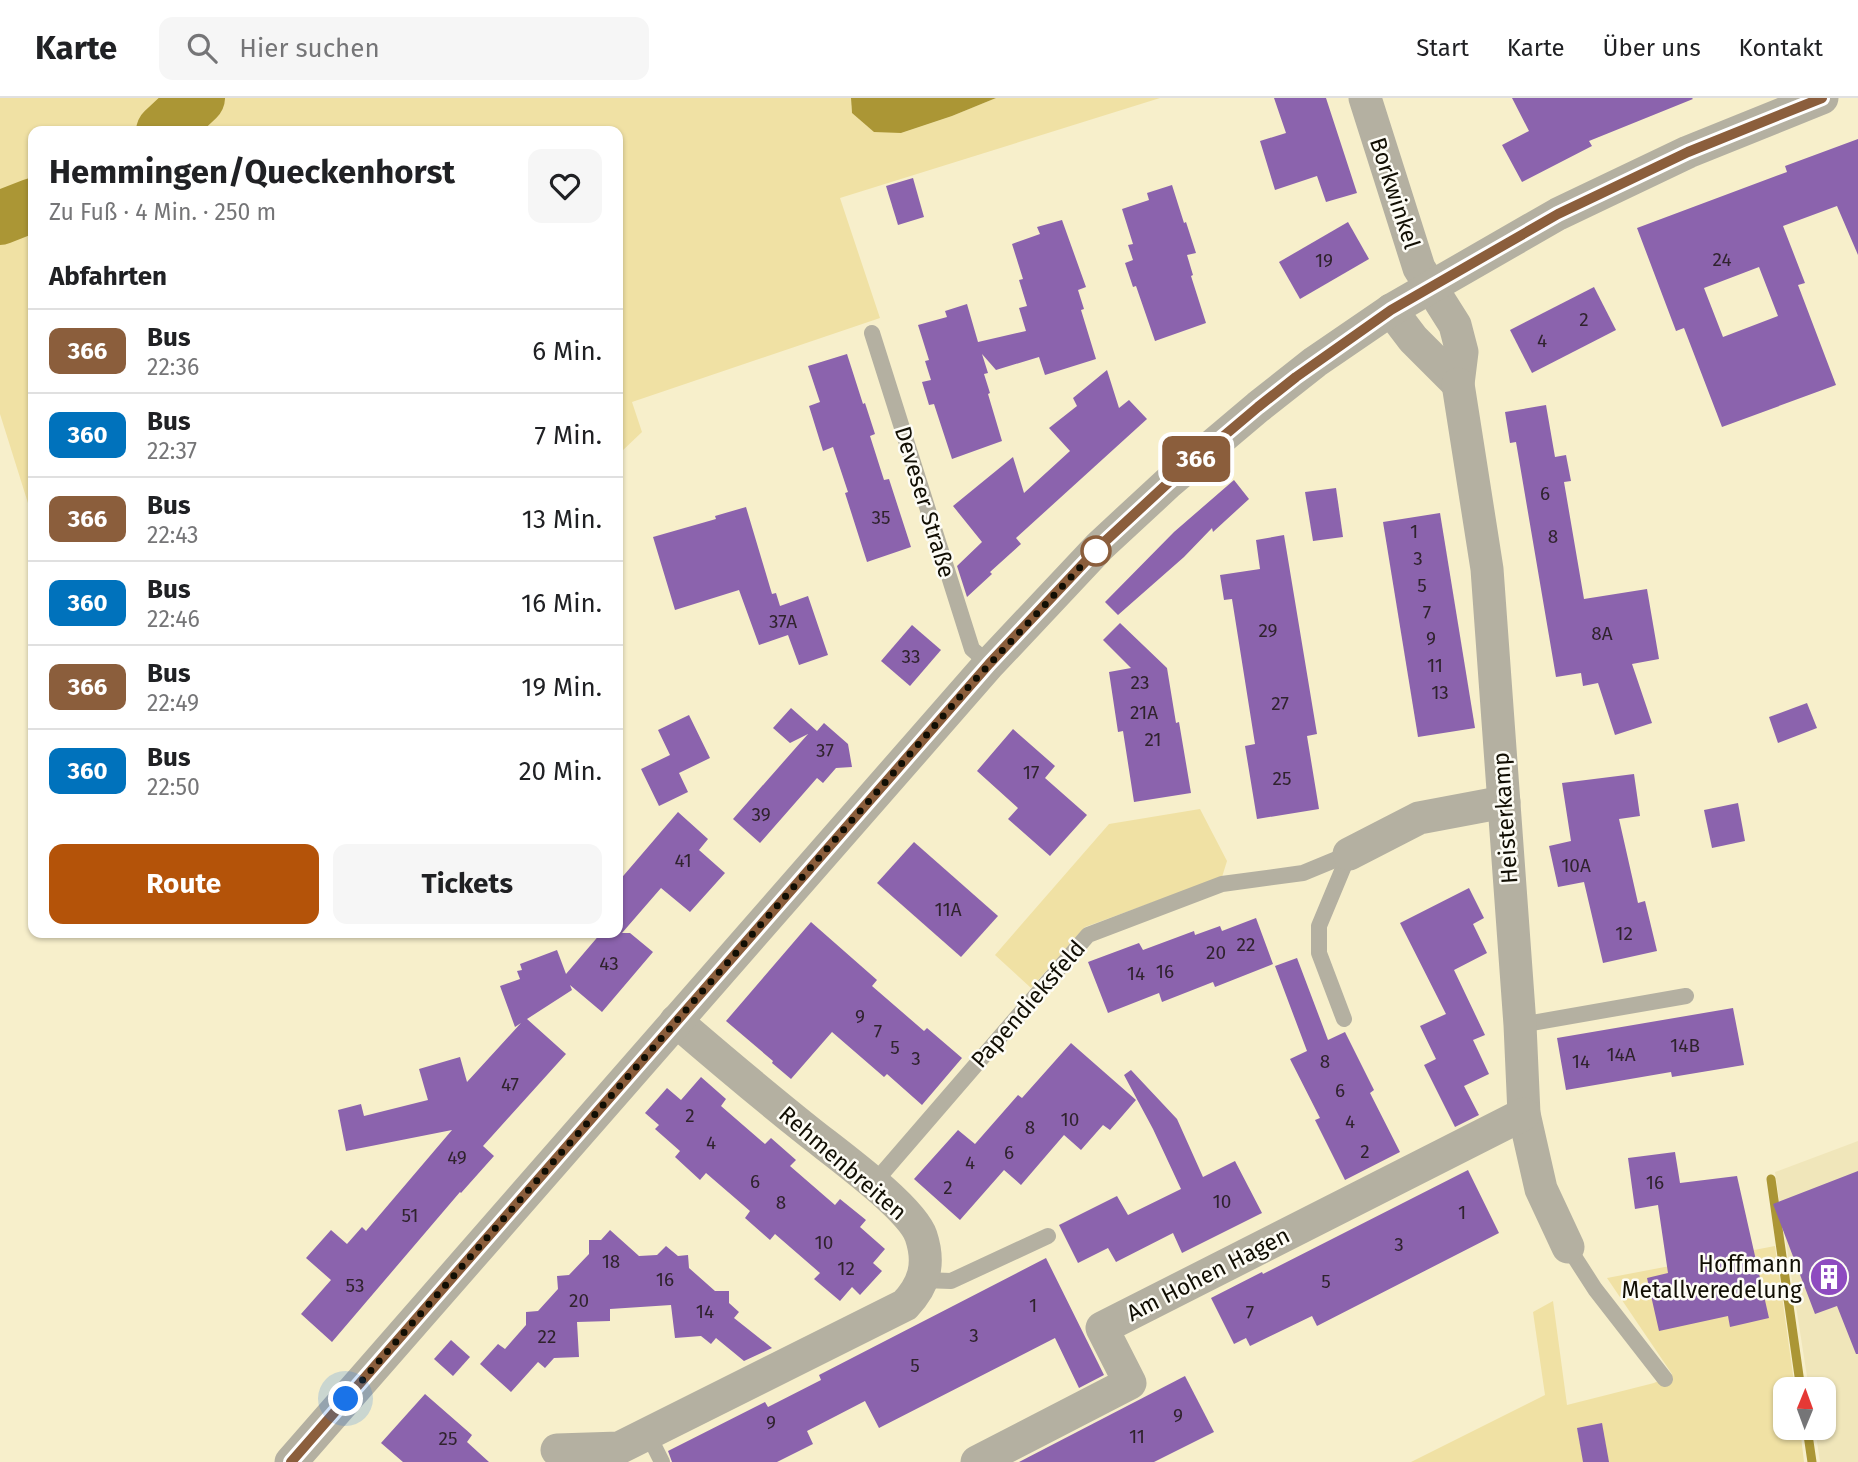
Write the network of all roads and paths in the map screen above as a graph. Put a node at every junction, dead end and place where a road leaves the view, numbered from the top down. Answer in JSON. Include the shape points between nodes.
{"nodes":[{"id":1,"x":1365,"y":98,"type":"edge"},
{"id":2,"x":1822,"y":98,"type":"edge"},
{"id":3,"x":1431,"y":286,"type":"junction"},
{"id":4,"x":1391,"y":310,"type":"junction"},
{"id":5,"x":872,"y":333,"type":"dead end"},
{"id":6,"x":1458,"y":383,"type":"junction"},
{"id":7,"x":989,"y":664,"type":"junction"},
{"id":8,"x":1504,"y":802,"type":"junction"},
{"id":9,"x":1349,"y":854,"type":"junction"},
{"id":10,"x":1686,"y":996,"type":"dead end"},
{"id":11,"x":1344,"y":1019,"type":"dead end"},
{"id":12,"x":676,"y":1021,"type":"junction"},
{"id":13,"x":1520,"y":1025,"type":"junction"},
{"id":14,"x":1524,"y":1114,"type":"junction"},
{"id":15,"x":873,"y":1184,"type":"junction"},
{"id":16,"x":1048,"y":1236,"type":"dead end"},
{"id":17,"x":1567,"y":1247,"type":"joint"},
{"id":18,"x":923,"y":1280,"type":"junction"},
{"id":19,"x":1665,"y":1379,"type":"dead end"},
{"id":20,"x":655,"y":1448,"type":"edge"},
{"id":21,"x":554,"y":1456,"type":"edge"},
{"id":22,"x":291,"y":1462,"type":"edge"},
{"id":23,"x":977,"y":1462,"type":"edge"}],
"edges":[{"from":1,"to":3,"type":"street","name":"Borkwinkel","via":[[1419,268]]},
{"from":2,"to":3,"type":"street","via":[[1688,152],[1569,208]]},
{"from":3,"to":4,"type":"street"},
{"from":3,"to":6,"type":"street","name":"Heisterkamp","via":[[1455,325],[1462,352]]},
{"from":4,"to":6,"type":"street"},
{"from":4,"to":7,"type":"street","via":[[1258,407],[1168,483],[1100,546]]},
{"from":5,"to":7,"type":"lane","name":"Deveser Straße","via":[[972,649]]},
{"from":6,"to":8,"type":"street","name":"Heisterkamp","via":[[1488,569]]},
{"from":7,"to":12,"type":"street"},
{"from":8,"to":9,"type":"street","name":"Papendieksfeld","via":[[1419,818]]},
{"from":8,"to":13,"type":"street","name":"Heisterkamp"},
{"from":9,"to":11,"type":"lane","via":[[1319,926],[1320,953]]},
{"from":9,"to":15,"type":"lane","name":"Papendieksfeld","via":[[1303,873],[1222,884],[1088,935]]},
{"from":10,"to":13,"type":"lane"},
{"from":12,"to":15,"type":"street","name":"Rehmenbreiten"},
{"from":12,"to":22,"type":"street"},
{"from":13,"to":14,"type":"street","name":"Heisterkamp"},
{"from":14,"to":17,"type":"street","name":"Heisterkamp","via":[[1541,1189]]},
{"from":14,"to":23,"type":"street","name":"Am Hohen Hagen","via":[[1102,1328],[1130,1383]]},
{"from":15,"to":18,"type":"street","name":"Rehmenbreiten","via":[[908,1215],[920,1234],[926,1259]]},
{"from":16,"to":18,"type":"lane","via":[[951,1282]]},
{"from":17,"to":19,"type":"lane"},
{"from":18,"to":20,"type":"street","via":[[905,1305]]},
{"from":20,"to":21,"type":"street"}]}
